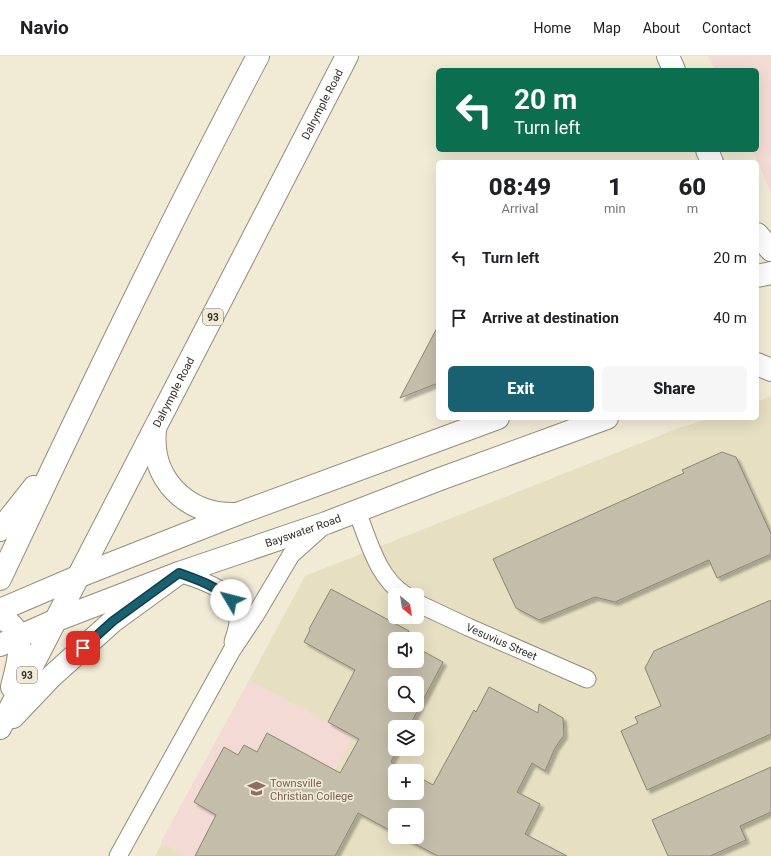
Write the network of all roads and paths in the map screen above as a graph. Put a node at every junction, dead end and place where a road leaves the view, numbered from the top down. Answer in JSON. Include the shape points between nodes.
{"nodes":[{"id":1,"x":258,"y":56,"type":"edge"},
{"id":2,"x":347,"y":56,"type":"edge"},
{"id":3,"x":668,"y":56,"type":"edge"},
{"id":4,"x":673,"y":68,"type":"edge"},
{"id":5,"x":759,"y":236,"type":"edge"},
{"id":6,"x":771,"y":250,"type":"edge"},
{"id":7,"x":771,"y":273,"type":"edge"},
{"id":8,"x":759,"y":276,"type":"edge"},
{"id":9,"x":493,"y":420,"type":"edge"},
{"id":10,"x":603,"y":420,"type":"edge"},
{"id":11,"x":155,"y":428,"type":"junction"},
{"id":12,"x":58,"y":455,"type":"junction"},
{"id":13,"x":356,"y":512,"type":"junction"},
{"id":14,"x":237,"y":514,"type":"junction"},
{"id":15,"x":326,"y":523,"type":"junction"},
{"id":16,"x":0,"y":530,"type":"edge"},
{"id":17,"x":179,"y":573,"type":"junction"},
{"id":18,"x":77,"y":577,"type":"junction"},
{"id":19,"x":0,"y":579,"type":"edge"},
{"id":20,"x":395,"y":588,"type":"edge"},
{"id":21,"x":424,"y":606,"type":"edge"},
{"id":22,"x":0,"y":610,"type":"edge"},
{"id":23,"x":0,"y":618,"type":"edge"},
{"id":24,"x":54,"y":622,"type":"junction"},
{"id":25,"x":9,"y":641,"type":"edge"},
{"id":26,"x":232,"y":650,"type":"junction"},
{"id":27,"x":587,"y":679,"type":"dead end"},
{"id":28,"x":0,"y":724,"type":"edge"},
{"id":29,"x":0,"y":728,"type":"edge"},
{"id":30,"x":0,"y":731,"type":"edge"},
{"id":31,"x":118,"y":856,"type":"edge"}],
"edges":[{"from":1,"to":12,"type":"main road","via":[[197,172]]},
{"from":2,"to":11,"type":"main road","name":"Dalrymple Road","number":"93"},
{"from":3,"to":4,"type":"main road"},
{"from":5,"to":6,"type":"main road"},
{"from":7,"to":8,"type":"main road"},
{"from":9,"to":14,"type":"main road"},
{"from":10,"to":13,"type":"main road","name":"Bayswater Road"},
{"from":11,"to":14,"type":"main road","via":[[158,464],[175,491],[201,509],[218,514]]},
{"from":11,"to":18,"type":"main road","name":"Dalrymple Road","number":"93"},
{"from":12,"to":16,"type":"main road"},
{"from":12,"to":19,"type":"main road"},
{"from":13,"to":15,"type":"main road","name":"Bayswater Road"},
{"from":13,"to":20,"type":"street","via":[[383,575]]},
{"from":14,"to":18,"type":"main road"},
{"from":15,"to":17,"type":"main road","name":"Bayswater Road"},
{"from":15,"to":26,"type":"street","via":[[291,554]]},
{"from":17,"to":24,"type":"main road","name":"Bayswater Road"},
{"from":17,"to":26,"type":"street","via":[[206,582],[231,600],[237,610],[238,621]]},
{"from":17,"to":30,"type":"main road","via":[[108,626],[52,676]]},
{"from":18,"to":22,"type":"main road"},
{"from":18,"to":24,"type":"main road","name":"Dalrymple Road","number":"93"},
{"from":21,"to":27,"type":"street","name":"Vesuvius Street"},
{"from":23,"to":25,"type":"main road","via":[[14,627]]},
{"from":24,"to":25,"type":"main road","name":"Bayswater Road"},
{"from":24,"to":29,"type":"main road","name":"Dalrymple Road","number":"93"},
{"from":25,"to":28,"type":"main road","via":[[19,652]]},
{"from":26,"to":31,"type":"street"}]}
